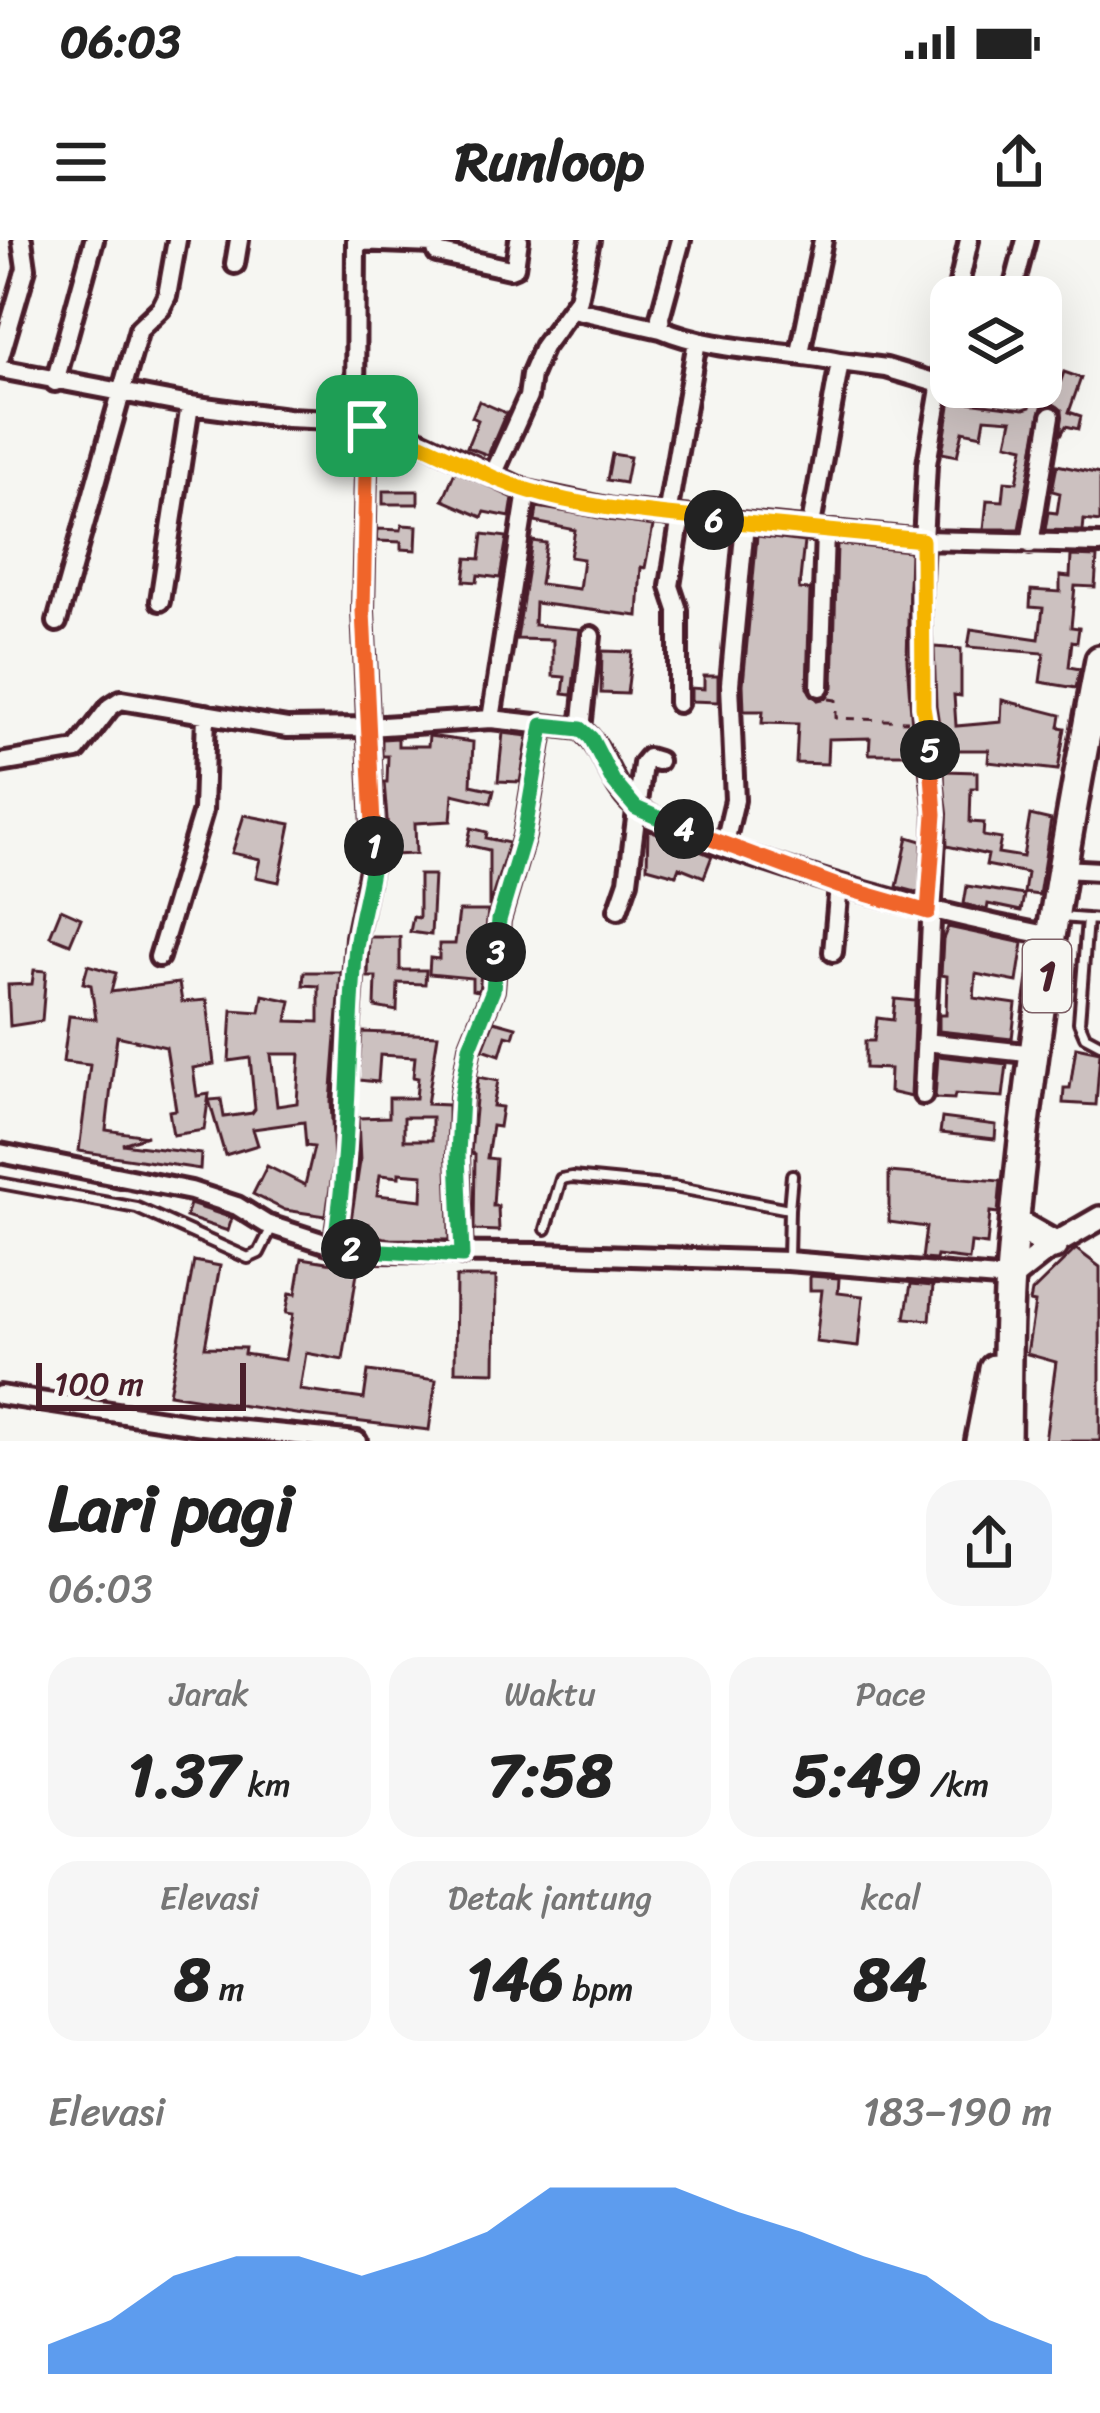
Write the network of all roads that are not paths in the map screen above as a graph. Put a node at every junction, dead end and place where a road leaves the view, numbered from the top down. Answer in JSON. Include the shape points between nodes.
{"nodes":[{"id":1,"x":22,"y":240,"type":"edge"},
{"id":2,"x":94,"y":240,"type":"edge"},
{"id":3,"x":177,"y":240,"type":"edge"},
{"id":4,"x":238,"y":240,"type":"edge"},
{"id":5,"x":356,"y":240,"type":"edge"},
{"id":6,"x":519,"y":240,"type":"edge"},
{"id":7,"x":590,"y":240,"type":"edge"},
{"id":8,"x":681,"y":240,"type":"edge"},
{"id":9,"x":823,"y":240,"type":"edge"},
{"id":10,"x":969,"y":240,"type":"edge"},
{"id":11,"x":1026,"y":240,"type":"edge"},
{"id":12,"x":433,"y":242,"type":"edge"},
{"id":13,"x":235,"y":264,"type":"dead end"},
{"id":14,"x":961,"y":276,"type":"edge"},
{"id":15,"x":1017,"y":276,"type":"edge"},
{"id":16,"x":572,"y":309,"type":"junction"},
{"id":17,"x":661,"y":329,"type":"junction"},
{"id":18,"x":697,"y":341,"type":"junction"},
{"id":19,"x":800,"y":353,"type":"junction"},
{"id":20,"x":0,"y":357,"type":"edge"},
{"id":21,"x":840,"y":362,"type":"junction"},
{"id":22,"x":0,"y":369,"type":"edge"},
{"id":23,"x":930,"y":381,"type":"edge"},
{"id":24,"x":55,"y":382,"type":"junction"},
{"id":25,"x":122,"y":393,"type":"junction"},
{"id":26,"x":190,"y":405,"type":"junction"},
{"id":27,"x":936,"y":408,"type":"edge"},
{"id":28,"x":1051,"y":416,"type":"dead end"},
{"id":29,"x":361,"y":423,"type":"junction"},
{"id":30,"x":494,"y":475,"type":"junction"},
{"id":31,"x":527,"y":490,"type":"junction"},
{"id":32,"x":674,"y":516,"type":"junction"},
{"id":33,"x":745,"y":524,"type":"junction"},
{"id":34,"x":818,"y":532,"type":"junction"},
{"id":35,"x":922,"y":540,"type":"junction"},
{"id":36,"x":1030,"y":544,"type":"junction"},
{"id":37,"x":1100,"y":544,"type":"edge"},
{"id":38,"x":160,"y":601,"type":"dead end"},
{"id":39,"x":57,"y":622,"type":"dead end"},
{"id":40,"x":591,"y":636,"type":"dead end"},
{"id":41,"x":1100,"y":660,"type":"edge"},
{"id":42,"x":820,"y":687,"type":"road end"},
{"id":43,"x":678,"y":703,"type":"dead end"},
{"id":44,"x":1096,"y":707,"type":"edge"},
{"id":45,"x":206,"y":714,"type":"junction"},
{"id":46,"x":491,"y":719,"type":"junction"},
{"id":47,"x":543,"y":725,"type":"junction"},
{"id":48,"x":368,"y":727,"type":"junction"},
{"id":49,"x":581,"y":729,"type":"junction"},
{"id":50,"x":658,"y":761,"type":"dead end"},
{"id":51,"x":0,"y":763,"type":"edge"},
{"id":52,"x":636,"y":808,"type":"junction"},
{"id":53,"x":724,"y":847,"type":"junction"},
{"id":54,"x":1062,"y":869,"type":"junction"},
{"id":55,"x":1100,"y":871,"type":"edge"},
{"id":56,"x":838,"y":886,"type":"junction"},
{"id":57,"x":618,"y":910,"type":"dead end"},
{"id":58,"x":928,"y":912,"type":"junction"},
{"id":59,"x":1087,"y":920,"type":"junction"},
{"id":60,"x":1100,"y":920,"type":"edge"},
{"id":61,"x":1054,"y":927,"type":"junction"},
{"id":62,"x":833,"y":952,"type":"dead end"},
{"id":63,"x":159,"y":957,"type":"dead end"},
{"id":64,"x":925,"y":1042,"type":"junction"},
{"id":65,"x":1100,"y":1044,"type":"edge"},
{"id":66,"x":1036,"y":1054,"type":"junction"},
{"id":67,"x":922,"y":1095,"type":"dead end"},
{"id":68,"x":0,"y":1153,"type":"edge"},
{"id":69,"x":792,"y":1175,"type":"dead end"},
{"id":70,"x":0,"y":1183,"type":"edge"},
{"id":71,"x":789,"y":1209,"type":"junction"},
{"id":72,"x":1100,"y":1218,"type":"edge"},
{"id":73,"x":1016,"y":1223,"type":"junction"},
{"id":74,"x":273,"y":1226,"type":"junction"},
{"id":75,"x":546,"y":1229,"type":"dead end"},
{"id":76,"x":1053,"y":1245,"type":"junction"},
{"id":77,"x":334,"y":1246,"type":"junction"},
{"id":78,"x":462,"y":1256,"type":"junction"},
{"id":79,"x":788,"y":1261,"type":"junction"},
{"id":80,"x":1010,"y":1286,"type":"junction"},
{"id":81,"x":0,"y":1395,"type":"edge"},
{"id":82,"x":357,"y":1441,"type":"edge"},
{"id":83,"x":980,"y":1441,"type":"edge"},
{"id":84,"x":1006,"y":1441,"type":"edge"}],
"edges":[{"from":1,"to":20,"type":"street","via":[[26,268]]},
{"from":2,"to":24,"type":"street"},
{"from":3,"to":25,"type":"street","via":[[166,296],[139,329]]},
{"from":4,"to":13,"type":"street"},
{"from":5,"to":12,"type":"street"},
{"from":5,"to":29,"type":"street"},
{"from":6,"to":12,"type":"street","via":[[510,268],[437,254]]},
{"from":7,"to":16,"type":"street"},
{"from":8,"to":17,"type":"street"},
{"from":9,"to":19,"type":"street"},
{"from":10,"to":14,"type":"street"},
{"from":11,"to":15,"type":"street"},
{"from":16,"to":17,"type":"street"},
{"from":16,"to":30,"type":"street","via":[[544,346]]},
{"from":17,"to":18,"type":"street"},
{"from":18,"to":19,"type":"street"},
{"from":18,"to":32,"type":"street"},
{"from":19,"to":21,"type":"street"},
{"from":21,"to":23,"type":"street"},
{"from":21,"to":34,"type":"street"},
{"from":22,"to":24,"type":"street"},
{"from":24,"to":25,"type":"street"},
{"from":25,"to":26,"type":"street"},
{"from":25,"to":39,"type":"street"},
{"from":26,"to":29,"type":"street"},
{"from":26,"to":38,"type":"street"},
{"from":27,"to":35,"type":"street"},
{"from":28,"to":36,"type":"street"},
{"from":29,"to":30,"type":"street"},
{"from":29,"to":48,"type":"street"},
{"from":30,"to":31,"type":"street"},
{"from":31,"to":32,"type":"street"},
{"from":31,"to":46,"type":"street"},
{"from":32,"to":33,"type":"street"},
{"from":32,"to":43,"type":"street"},
{"from":33,"to":34,"type":"street"},
{"from":33,"to":53,"type":"street","via":[[730,684],[735,800]]},
{"from":34,"to":35,"type":"street"},
{"from":34,"to":42,"type":"street"},
{"from":35,"to":36,"type":"street"},
{"from":35,"to":58,"type":"street","via":[[924,722],[935,814]]},
{"from":36,"to":37,"type":"street"},
{"from":40,"to":49,"type":"street"},
{"from":41,"to":44,"type":"highway","number":"1"},
{"from":44,"to":54,"type":"highway","number":"1"},
{"from":45,"to":48,"type":"street","via":[[287,728]]},
{"from":45,"to":51,"type":"street","via":[[121,700],[77,750]]},
{"from":45,"to":63,"type":"street","via":[[203,811]]},
{"from":46,"to":47,"type":"street"},
{"from":46,"to":48,"type":"street"},
{"from":47,"to":49,"type":"street"},
{"from":47,"to":78,"type":"street","via":[[499,920],[493,990],[464,1083]]},
{"from":48,"to":77,"type":"street","via":[[374,849],[356,937],[347,1160]]},
{"from":49,"to":52,"type":"street"},
{"from":50,"to":52,"type":"street","via":[[643,764]]},
{"from":52,"to":53,"type":"street"},
{"from":52,"to":57,"type":"street"},
{"from":53,"to":56,"type":"street"},
{"from":54,"to":55,"type":"street"},
{"from":54,"to":61,"type":"highway","number":"1"},
{"from":56,"to":58,"type":"street"},
{"from":56,"to":62,"type":"street"},
{"from":58,"to":61,"type":"street"},
{"from":58,"to":64,"type":"street"},
{"from":59,"to":60,"type":"lane"},
{"from":59,"to":61,"type":"lane"},
{"from":59,"to":65,"type":"lane","via":[[1079,1022]]},
{"from":61,"to":66,"type":"highway","number":"1"},
{"from":64,"to":66,"type":"street"},
{"from":64,"to":67,"type":"street"},
{"from":66,"to":73,"type":"highway","number":"1"},
{"from":68,"to":74,"type":"street","via":[[191,1191]]},
{"from":69,"to":71,"type":"lane"},
{"from":70,"to":74,"type":"lane","via":[[137,1208],[248,1258]]},
{"from":71,"to":75,"type":"lane","via":[[572,1177],[561,1179]]},
{"from":71,"to":79,"type":"lane"},
{"from":72,"to":76,"type":"street"},
{"from":73,"to":76,"type":"highway"},
{"from":73,"to":80,"type":"highway","number":"1"},
{"from":74,"to":77,"type":"street"},
{"from":76,"to":80,"type":"street"},
{"from":77,"to":78,"type":"street"},
{"from":78,"to":79,"type":"street"},
{"from":79,"to":80,"type":"street"},
{"from":80,"to":83,"type":"highway","number":"1"},
{"from":80,"to":84,"type":"highway","number":"1"},
{"from":81,"to":82,"type":"street"}]}
